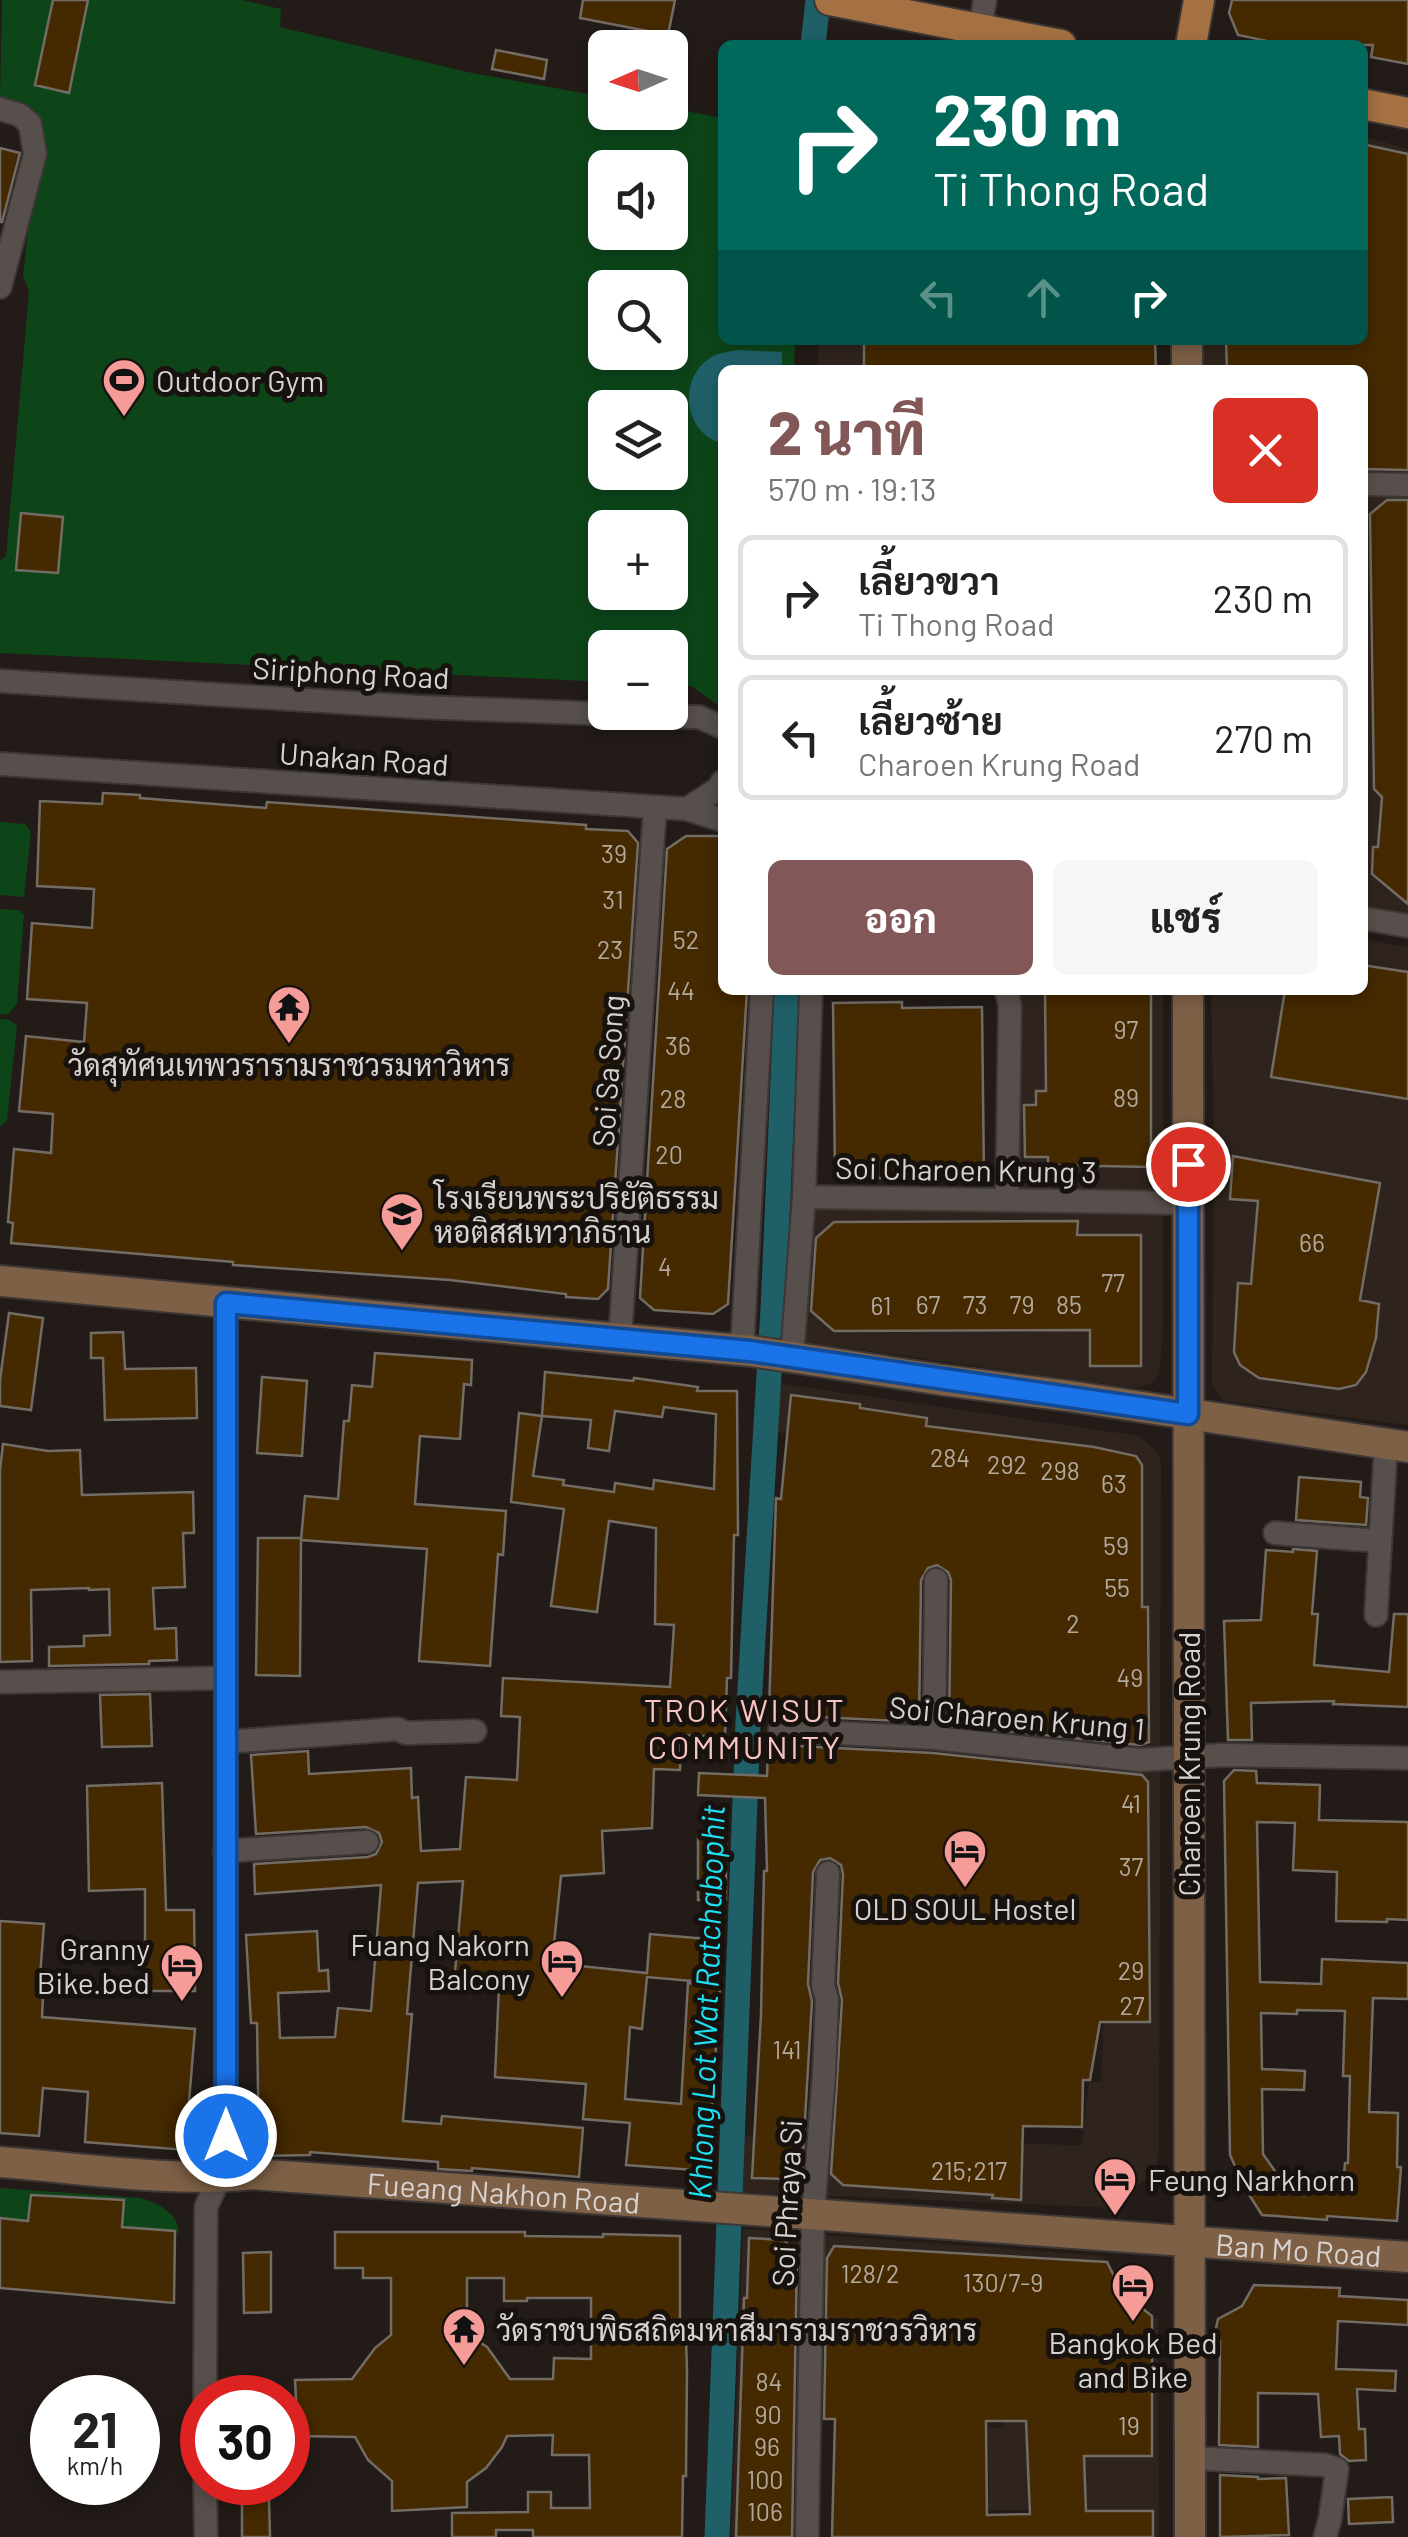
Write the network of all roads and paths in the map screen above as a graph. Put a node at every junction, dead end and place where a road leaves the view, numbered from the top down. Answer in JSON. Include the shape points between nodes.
{"nodes":[{"id":1,"x":1199,"y":0,"type":"edge"},
{"id":2,"x":835,"y":1,"type":"edge"},
{"id":3,"x":901,"y":7,"type":"edge"},
{"id":4,"x":983,"y":15,"type":"edge"},
{"id":5,"x":1048,"y":40,"type":"edge"},
{"id":6,"x":1192,"y":40,"type":"edge"},
{"id":7,"x":1368,"y":105,"type":"edge"},
{"id":8,"x":0,"y":110,"type":"edge"},
{"id":9,"x":1408,"y":112,"type":"edge"},
{"id":10,"x":0,"y":287,"type":"edge"},
{"id":11,"x":1368,"y":484,"type":"edge"},
{"id":12,"x":1408,"y":485,"type":"edge"},
{"id":13,"x":0,"y":681,"type":"edge"},
{"id":14,"x":699,"y":717,"type":"junction"},
{"id":15,"x":718,"y":725,"type":"edge"},
{"id":16,"x":718,"y":734,"type":"edge"},
{"id":17,"x":0,"y":764,"type":"edge"},
{"id":18,"x":718,"y":789,"type":"edge"},
{"id":19,"x":654,"y":807,"type":"junction"},
{"id":20,"x":687,"y":809,"type":"junction"},
{"id":21,"x":718,"y":819,"type":"edge"},
{"id":22,"x":1368,"y":919,"type":"edge"},
{"id":23,"x":1408,"y":926,"type":"edge"},
{"id":24,"x":762,"y":995,"type":"edge"},
{"id":25,"x":811,"y":995,"type":"edge"},
{"id":26,"x":1007,"y":995,"type":"edge"},
{"id":27,"x":1188,"y":995,"type":"edge"},
{"id":28,"x":804,"y":1197,"type":"junction"},
{"id":29,"x":1007,"y":1200,"type":"junction"},
{"id":30,"x":1188,"y":1203,"type":"junction"},
{"id":31,"x":0,"y":1282,"type":"edge"},
{"id":32,"x":226,"y":1303,"type":"junction"},
{"id":33,"x":620,"y":1339,"type":"junction"},
{"id":34,"x":746,"y":1351,"type":"junction"},
{"id":35,"x":786,"y":1356,"type":"junction"},
{"id":36,"x":1188,"y":1414,"type":"junction"},
{"id":37,"x":1397,"y":1446,"type":"edge"},
{"id":38,"x":1275,"y":1533,"type":"dead end"},
{"id":39,"x":1380,"y":1541,"type":"junction"},
{"id":40,"x":936,"y":1580,"type":"dead end"},
{"id":41,"x":1376,"y":1615,"type":"dead end"},
{"id":42,"x":226,"y":1678,"type":"junction"},
{"id":43,"x":0,"y":1682,"type":"edge"},
{"id":44,"x":780,"y":1730,"type":"dead end"},
{"id":45,"x":475,"y":1731,"type":"dead end"},
{"id":46,"x":934,"y":1738,"type":"junction"},
{"id":47,"x":226,"y":1742,"type":"junction"},
{"id":48,"x":1188,"y":1757,"type":"junction"},
{"id":49,"x":1408,"y":1758,"type":"edge"},
{"id":50,"x":367,"y":1842,"type":"dead end"},
{"id":51,"x":226,"y":1852,"type":"junction"},
{"id":52,"x":828,"y":1873,"type":"dead end"},
{"id":53,"x":0,"y":2162,"type":"edge"},
{"id":54,"x":220,"y":2177,"type":"junction"},
{"id":55,"x":813,"y":2215,"type":"junction"},
{"id":56,"x":1189,"y":2241,"type":"junction"},
{"id":57,"x":1408,"y":2257,"type":"edge"},
{"id":58,"x":205,"y":2375,"type":"edge"},
{"id":59,"x":1190,"y":2458,"type":"junction"},
{"id":60,"x":205,"y":2505,"type":"edge"},
{"id":61,"x":206,"y":2537,"type":"edge"},
{"id":62,"x":806,"y":2537,"type":"edge"},
{"id":63,"x":1190,"y":2537,"type":"edge"},
{"id":64,"x":1324,"y":2537,"type":"edge"}],
"edges":[{"from":1,"to":6,"type":"main road"},
{"from":2,"to":3,"type":"main road"},
{"from":3,"to":4,"type":"main road"},
{"from":4,"to":5,"type":"main road"},
{"from":7,"to":9,"type":"main road"},
{"from":8,"to":10,"type":"street","via":[[30,124],[35,154]]},
{"from":11,"to":12,"type":"street"},
{"from":13,"to":14,"type":"street","name":"Siriphong Road"},
{"from":14,"to":15,"type":"street","name":"Siriphong Road"},
{"from":14,"to":16,"type":"street"},
{"from":17,"to":19,"type":"street","name":"Unakan Road"},
{"from":18,"to":20,"type":"street"},
{"from":19,"to":20,"type":"street","name":"Unakan Road"},
{"from":19,"to":33,"type":"street","name":"Soi Sa Song"},
{"from":20,"to":21,"type":"street","name":"Unakan Road"},
{"from":22,"to":23,"type":"street"},
{"from":24,"to":34,"type":"street"},
{"from":25,"to":28,"type":"street"},
{"from":26,"to":29,"type":"street"},
{"from":27,"to":30,"type":"main road","name":"Charoen Krung Road"},
{"from":28,"to":29,"type":"street","name":"Soi Charoen Krung 3"},
{"from":28,"to":35,"type":"street"},
{"from":29,"to":30,"type":"street","name":"Soi Charoen Krung 3"},
{"from":30,"to":36,"type":"main road","name":"Charoen Krung Road"},
{"from":31,"to":32,"type":"main road"},
{"from":32,"to":33,"type":"main road"},
{"from":32,"to":42,"type":"street"},
{"from":33,"to":34,"type":"main road"},
{"from":34,"to":35,"type":"main road"},
{"from":35,"to":36,"type":"main road"},
{"from":36,"to":37,"type":"main road"},
{"from":36,"to":48,"type":"main road","name":"Charoen Krung Road"},
{"from":37,"to":39,"type":"street"},
{"from":38,"to":39,"type":"street"},
{"from":39,"to":41,"type":"street"},
{"from":40,"to":46,"type":"street"},
{"from":42,"to":43,"type":"street"},
{"from":42,"to":47,"type":"street"},
{"from":44,"to":46,"type":"street","name":"Soi Charoen Krung 1"},
{"from":45,"to":47,"type":"street","via":[[397,1729]]},
{"from":46,"to":48,"type":"street","name":"Soi Charoen Krung 1","via":[[1140,1760]]},
{"from":47,"to":51,"type":"street"},
{"from":48,"to":49,"type":"street","name":"Soi Charoen Krung 1"},
{"from":48,"to":56,"type":"main road","name":"Charoen Krung Road"},
{"from":50,"to":51,"type":"street"},
{"from":51,"to":54,"type":"street","via":[[226,2136]]},
{"from":52,"to":55,"type":"street","name":"Soi Phraya Si"},
{"from":53,"to":54,"type":"main road","name":"Fueang Nakhon Road"},
{"from":54,"to":55,"type":"main road","name":"Fueang Nakhon Road","via":[[252,2174]]},
{"from":54,"to":58,"type":"street","via":[[206,2207]]},
{"from":55,"to":56,"type":"main road","name":"Fueang Nakhon Road"},
{"from":55,"to":62,"type":"street","name":"Soi Phraya Si"},
{"from":56,"to":57,"type":"main road","name":"Ban Mo Road"},
{"from":56,"to":59,"type":"main road","name":"Charoen Krung Road"},
{"from":59,"to":63,"type":"main road","name":"Charoen Krung Road"},
{"from":59,"to":64,"type":"street","via":[[1337,2469]]},
{"from":60,"to":61,"type":"street"}]}
